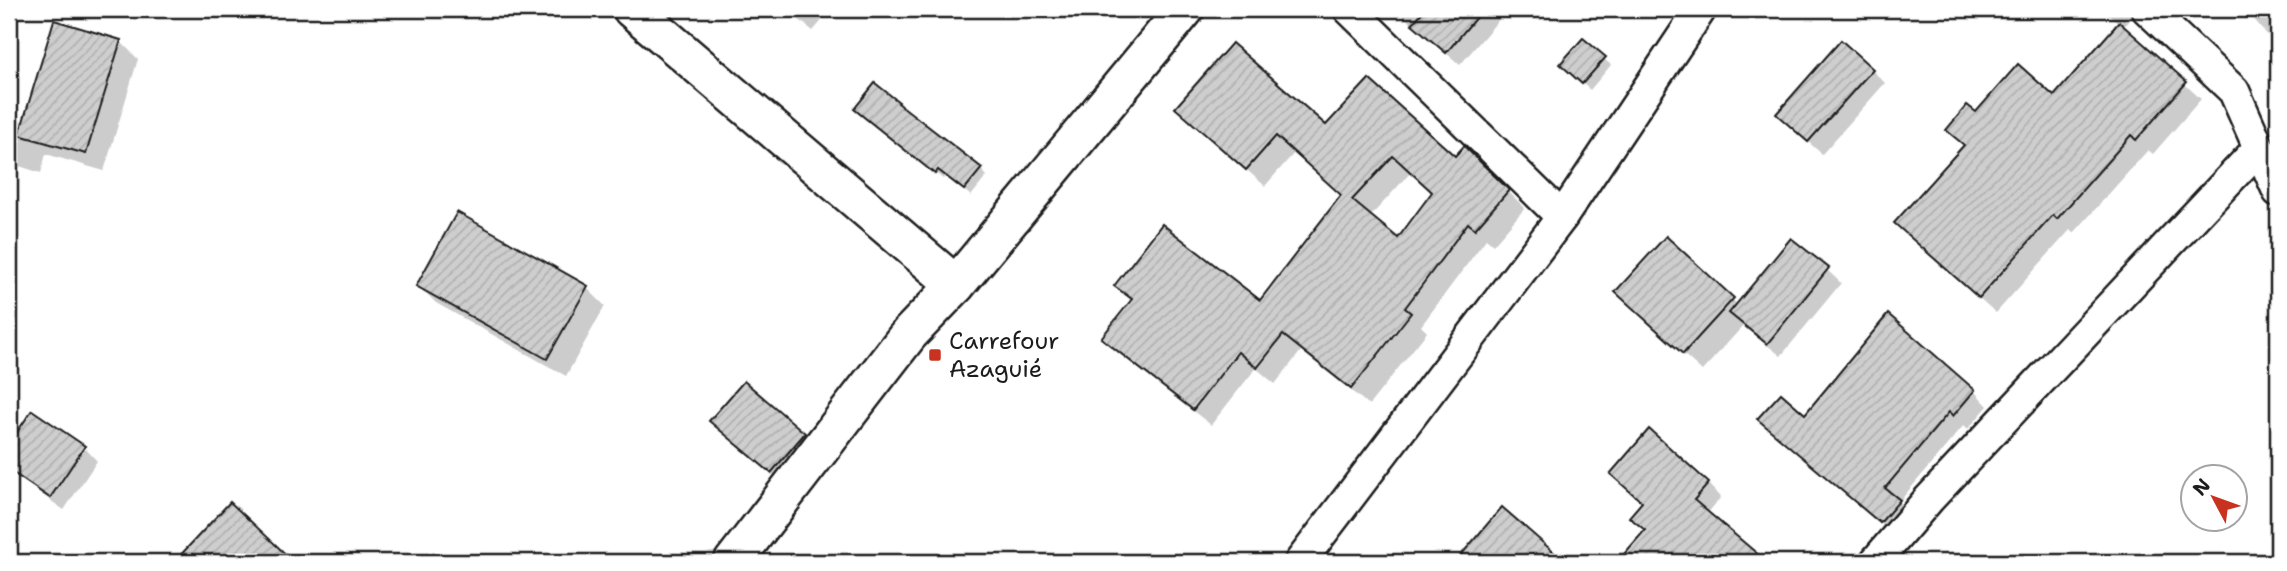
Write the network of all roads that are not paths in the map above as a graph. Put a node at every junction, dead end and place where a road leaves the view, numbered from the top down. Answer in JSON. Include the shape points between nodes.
{"nodes":[{"id":1,"x":632,"y":9,"type":"edge"},
{"id":2,"x":1185,"y":9,"type":"edge"},
{"id":3,"x":1349,"y":9,"type":"edge"},
{"id":4,"x":1701,"y":9,"type":"edge"},
{"id":5,"x":2147,"y":9,"type":"edge"},
{"id":6,"x":2259,"y":148,"type":"junction"},
{"id":7,"x":2278,"y":191,"type":"edge"},
{"id":8,"x":1562,"y":217,"type":"junction"},
{"id":9,"x":956,"y":285,"type":"junction"},
{"id":10,"x":733,"y":562,"type":"edge"},
{"id":11,"x":1300,"y":562,"type":"edge"},
{"id":12,"x":1875,"y":562,"type":"edge"}],
"edges":[{"from":1,"to":9,"type":"street"},
{"from":2,"to":9,"type":"street"},
{"from":3,"to":8,"type":"street"},
{"from":4,"to":8,"type":"street"},
{"from":5,"to":6,"type":"street","via":[[2234,91]]},
{"from":6,"to":7,"type":"street"},
{"from":6,"to":12,"type":"street"},
{"from":8,"to":11,"type":"street"},
{"from":9,"to":10,"type":"street","via":[[909,334]]}]}
